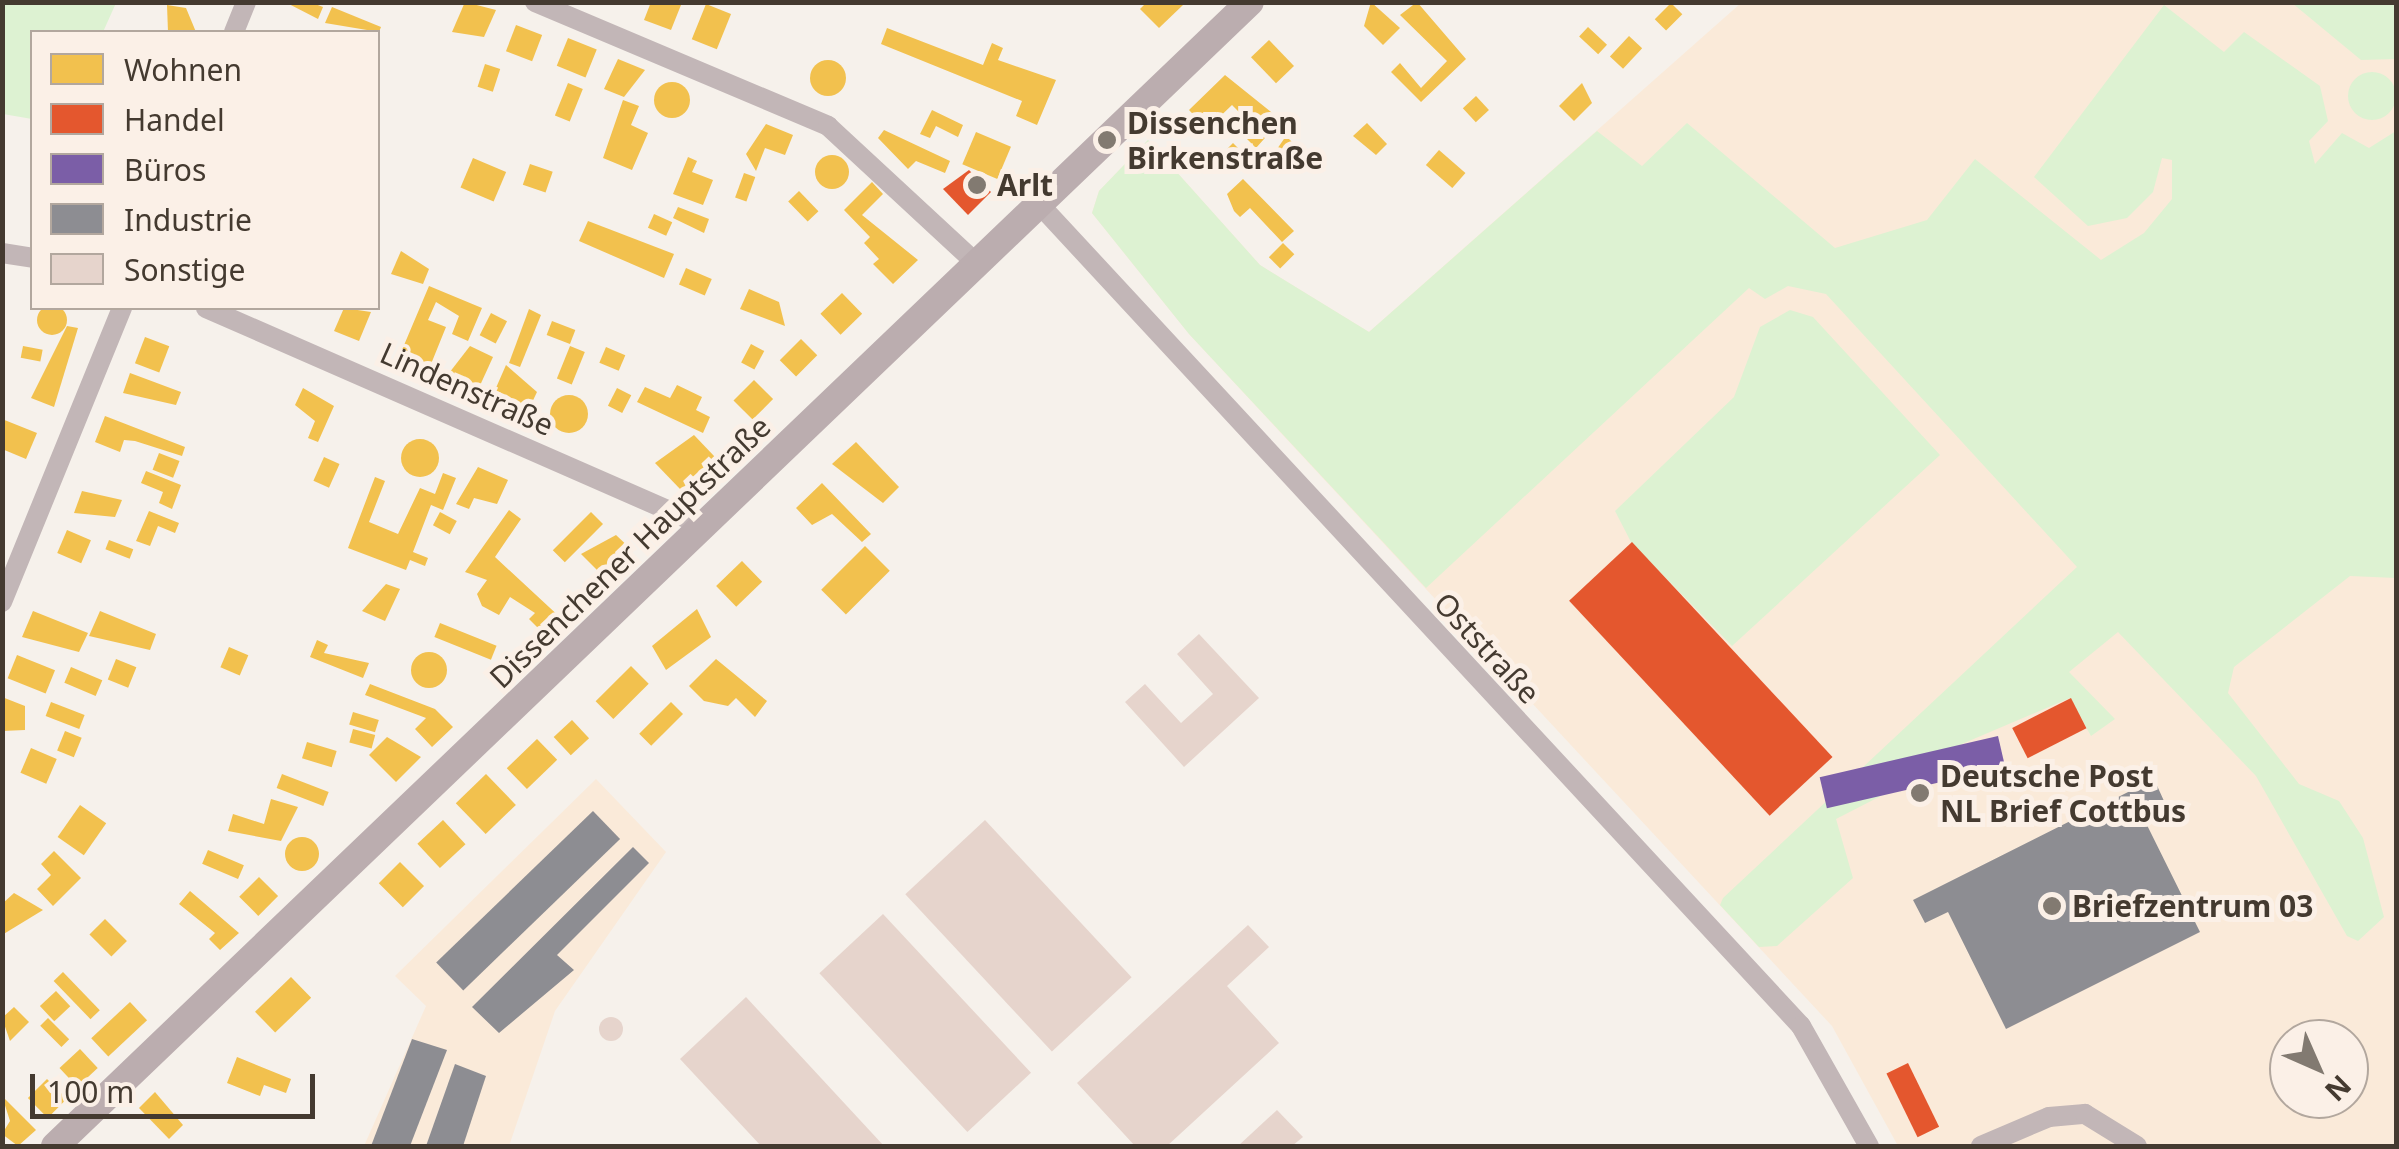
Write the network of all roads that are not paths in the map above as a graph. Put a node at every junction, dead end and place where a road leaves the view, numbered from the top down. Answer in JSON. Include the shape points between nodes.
{"nodes":[{"id":1,"x":246,"y":2,"type":"edge"},
{"id":2,"x":535,"y":2,"type":"edge"},
{"id":3,"x":1250,"y":2,"type":"edge"},
{"id":4,"x":235,"y":30,"type":"edge"},
{"id":5,"x":1040,"y":204,"type":"junction"},
{"id":6,"x":2,"y":253,"type":"edge"},
{"id":7,"x":30,"y":258,"type":"edge"},
{"id":8,"x":978,"y":264,"type":"junction"},
{"id":9,"x":121,"y":310,"type":"edge"},
{"id":10,"x":211,"y":310,"type":"edge"},
{"id":11,"x":704,"y":526,"type":"junction"},
{"id":12,"x":2,"y":602,"type":"edge"},
{"id":13,"x":55,"y":1146,"type":"edge"},
{"id":14,"x":1869,"y":1146,"type":"edge"},
{"id":15,"x":1982,"y":1146,"type":"edge"},
{"id":16,"x":2137,"y":1146,"type":"edge"}],
"edges":[{"from":1,"to":4,"type":"street"},
{"from":2,"to":8,"type":"street","via":[[828,126]]},
{"from":3,"to":5,"type":"main road","name":"Dissenchener Hauptstraße"},
{"from":5,"to":8,"type":"main road","name":"Dissenchener Hauptstraße"},
{"from":5,"to":14,"type":"street","name":"Oststraße","via":[[1801,1026]]},
{"from":6,"to":7,"type":"street"},
{"from":8,"to":11,"type":"main road","name":"Dissenchener Hauptstraße"},
{"from":9,"to":12,"type":"street"},
{"from":10,"to":11,"type":"street","name":"Lindenstraße"},
{"from":11,"to":13,"type":"main road","name":"Dissenchener Hauptstraße"},
{"from":15,"to":16,"type":"street","via":[[2049,1117],[2085,1114]]}]}
